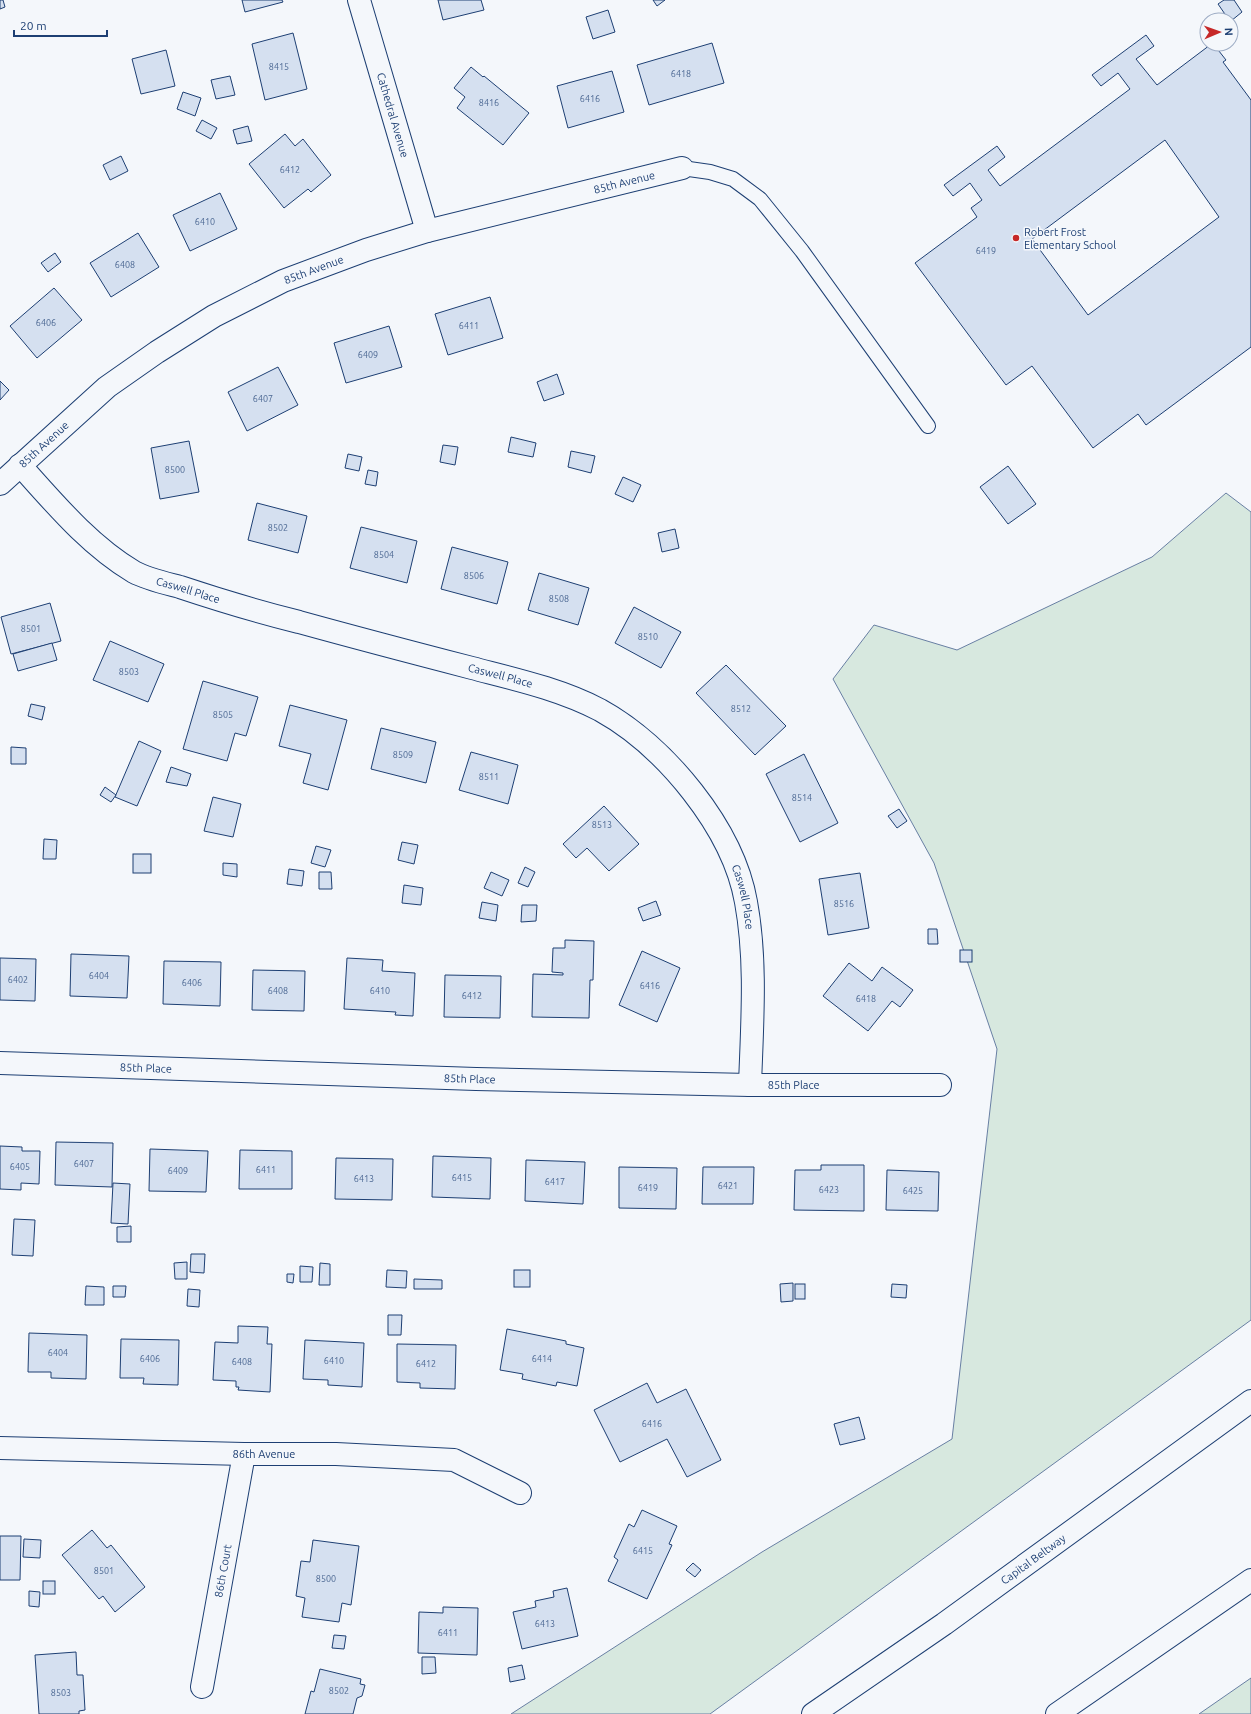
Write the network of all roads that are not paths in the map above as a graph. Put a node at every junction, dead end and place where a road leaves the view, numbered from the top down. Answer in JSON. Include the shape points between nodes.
{"nodes":[{"id":1,"x":359,"y":0,"type":"edge"},
{"id":2,"x":682,"y":168,"type":"joint"},
{"id":3,"x":427,"y":231,"type":"junction"},
{"id":4,"x":928,"y":426,"type":"dead end"},
{"id":5,"x":20,"y":465,"type":"junction"},
{"id":6,"x":0,"y":484,"type":"edge"},
{"id":7,"x":0,"y":1063,"type":"edge"},
{"id":8,"x":940,"y":1084,"type":"dead end"},
{"id":9,"x":750,"y":1086,"type":"junction"},
{"id":10,"x":1251,"y":1401,"type":"edge"},
{"id":11,"x":0,"y":1448,"type":"edge"},
{"id":12,"x":244,"y":1454,"type":"junction"},
{"id":13,"x":520,"y":1493,"type":"dead end"},
{"id":14,"x":1251,"y":1580,"type":"edge"},
{"id":15,"x":202,"y":1687,"type":"dead end"},
{"id":16,"x":813,"y":1714,"type":"edge"},
{"id":17,"x":1057,"y":1714,"type":"edge"}],
"edges":[{"from":1,"to":3,"type":"main road","name":"Cathedral Avenue"},
{"from":2,"to":3,"type":"main road","name":"85th Avenue"},
{"from":2,"to":4,"type":"lane","via":[[733,179],[760,200],[802,251]]},
{"from":3,"to":5,"type":"main road","name":"85th Avenue","via":[[366,250],[283,281],[214,316],[107,387]]},
{"from":5,"to":6,"type":"main road","name":"85th Avenue"},
{"from":5,"to":9,"type":"main road","name":"Caswell Place","via":[[67,518],[104,551],[136,573],[260,612],[561,693],[600,710],[633,732],[684,780],[708,811],[726,843],[737,870],[746,901],[752,956]]},
{"from":7,"to":9,"type":"main road","name":"85th Place"},
{"from":8,"to":9,"type":"main road","name":"85th Place"},
{"from":10,"to":16,"type":"main road","name":"Capital Beltway","via":[[944,1624]]},
{"from":11,"to":12,"type":"main road","name":"86th Avenue"},
{"from":12,"to":13,"type":"main road","name":"86th Avenue","via":[[336,1454],[454,1460]]},
{"from":12,"to":15,"type":"main road","name":"86th Court"},
{"from":14,"to":17,"type":"main road"}]}
